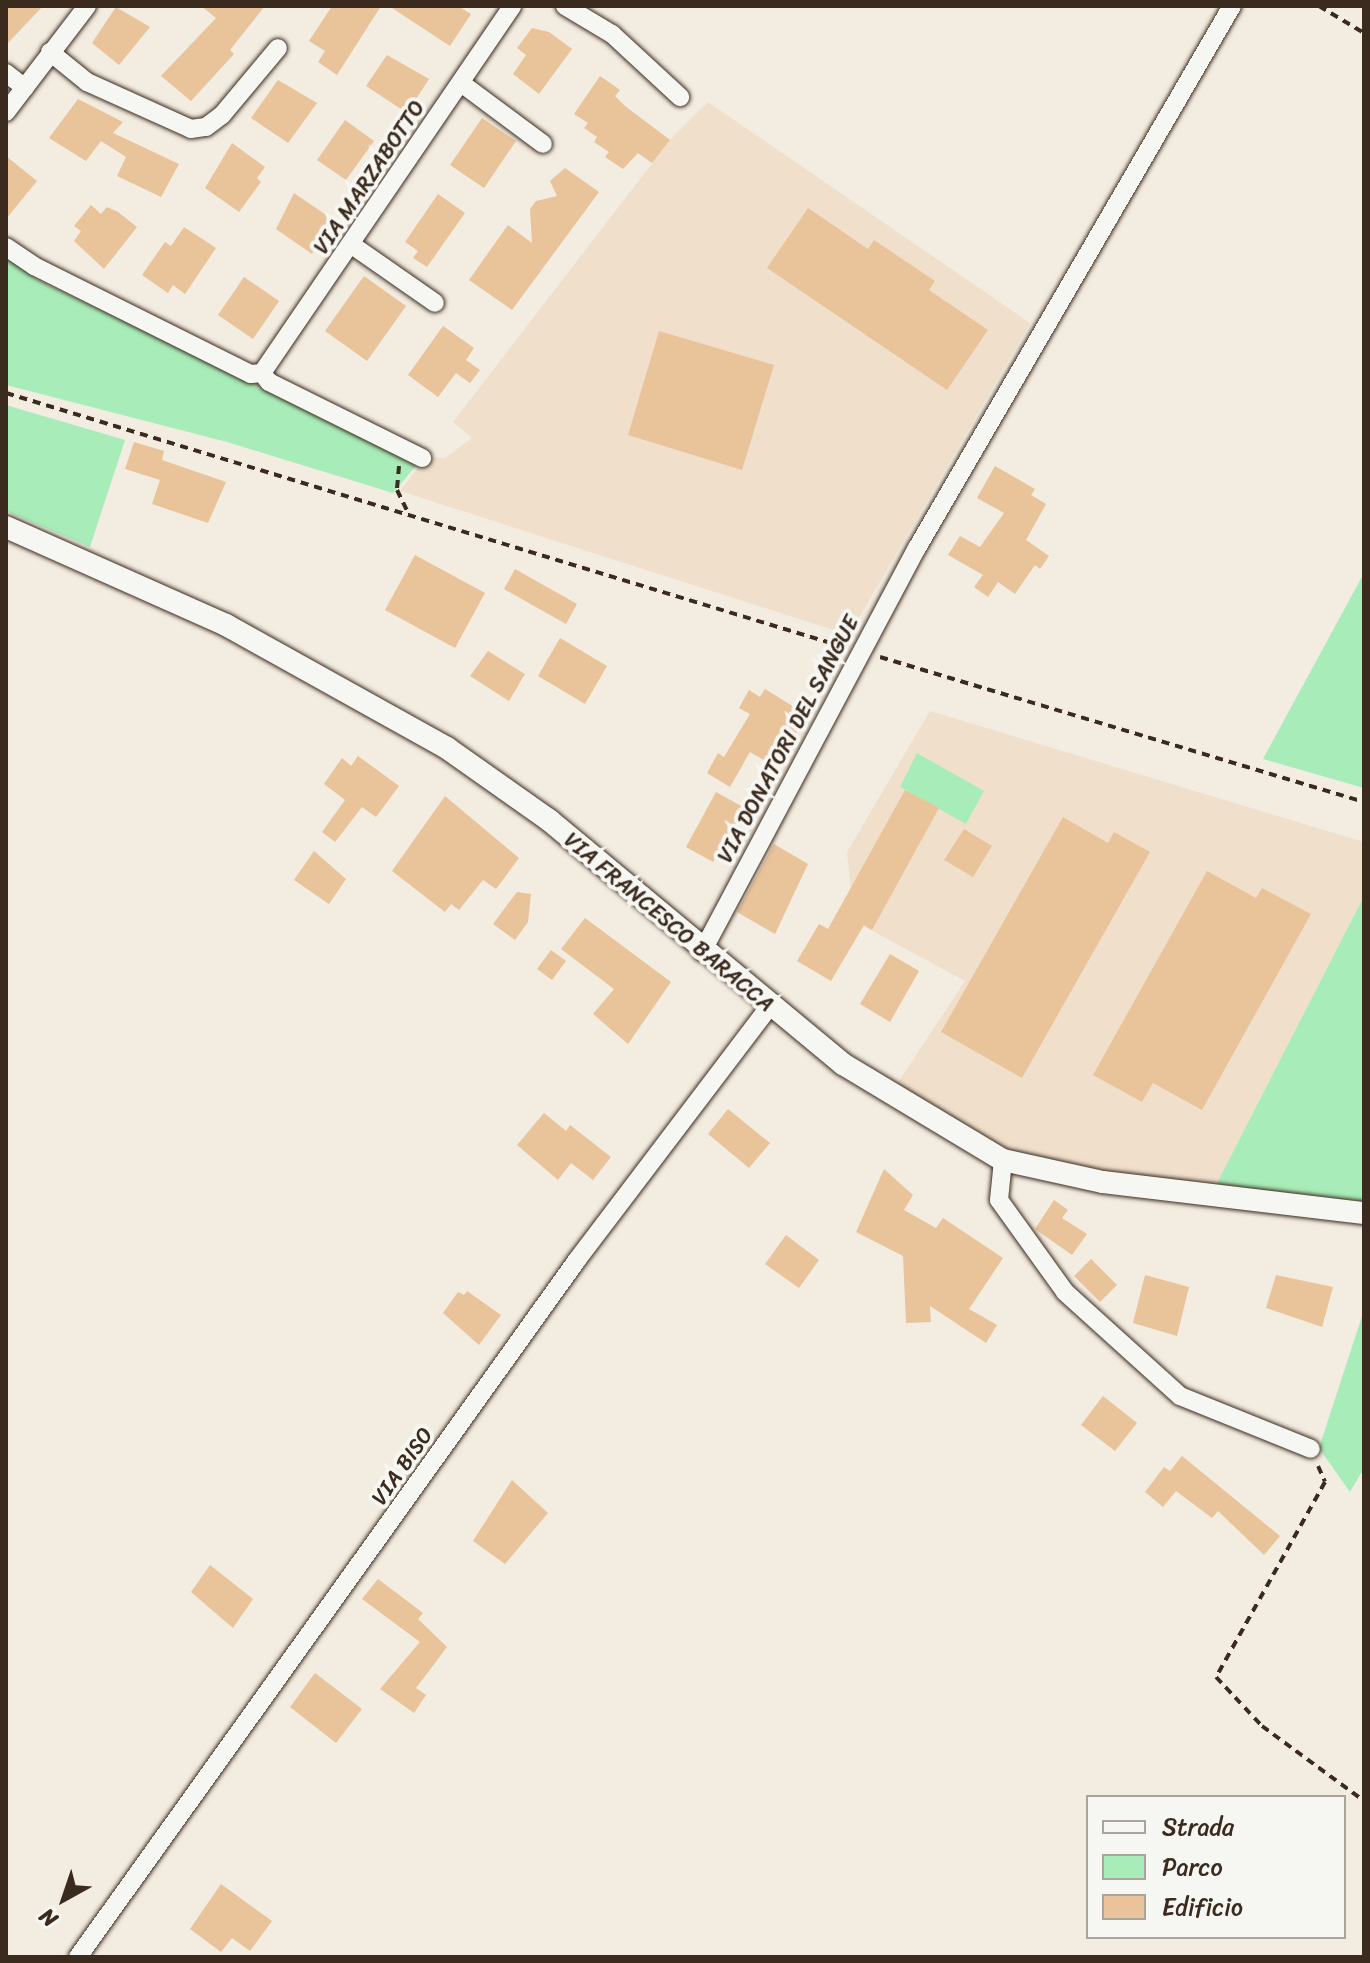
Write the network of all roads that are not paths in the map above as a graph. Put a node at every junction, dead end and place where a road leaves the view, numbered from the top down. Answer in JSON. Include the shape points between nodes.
{"nodes":[{"id":1,"x":87,"y":6,"type":"edge"},
{"id":2,"x":512,"y":6,"type":"edge"},
{"id":3,"x":565,"y":6,"type":"edge"},
{"id":4,"x":1232,"y":6,"type":"edge"},
{"id":5,"x":278,"y":48,"type":"dead end"},
{"id":6,"x":50,"y":52,"type":"junction"},
{"id":7,"x":6,"y":73,"type":"edge"},
{"id":8,"x":461,"y":83,"type":"junction"},
{"id":9,"x":25,"y":88,"type":"junction"},
{"id":10,"x":680,"y":97,"type":"dead end"},
{"id":11,"x":6,"y":112,"type":"edge"},
{"id":12,"x":543,"y":144,"type":"dead end"},
{"id":13,"x":352,"y":245,"type":"junction"},
{"id":14,"x":6,"y":247,"type":"edge"},
{"id":15,"x":435,"y":303,"type":"dead end"},
{"id":16,"x":262,"y":373,"type":"junction"},
{"id":17,"x":422,"y":458,"type":"dead end"},
{"id":18,"x":6,"y":527,"type":"edge"},
{"id":19,"x":702,"y":952,"type":"junction"},
{"id":20,"x":770,"y":1006,"type":"junction"},
{"id":21,"x":1003,"y":1160,"type":"junction"},
{"id":22,"x":1364,"y":1213,"type":"edge"},
{"id":23,"x":1311,"y":1449,"type":"road end"},
{"id":24,"x":78,"y":1957,"type":"edge"}],
"edges":[{"from":1,"to":6,"type":"street"},
{"from":2,"to":8,"type":"street","name":"VIA MARZABOTTO"},
{"from":3,"to":10,"type":"street","via":[[612,34]]},
{"from":4,"to":19,"type":"street","name":"VIA DONATORI DEL SANGUE","via":[[917,548]]},
{"from":5,"to":6,"type":"street","via":[[222,115],[206,127],[191,129],[98,88]]},
{"from":6,"to":9,"type":"street"},
{"from":7,"to":9,"type":"street"},
{"from":8,"to":12,"type":"street"},
{"from":8,"to":13,"type":"street","name":"VIA MARZABOTTO"},
{"from":9,"to":11,"type":"street"},
{"from":13,"to":15,"type":"street"},
{"from":13,"to":16,"type":"street","name":"VIA MARZABOTTO"},
{"from":14,"to":16,"type":"street","via":[[34,266],[238,367]]},
{"from":16,"to":17,"type":"street","via":[[269,382]]},
{"from":18,"to":19,"type":"street","name":"VIA FRANCESCO BARACCA","via":[[226,625],[406,722],[549,820]]},
{"from":19,"to":20,"type":"street","name":"VIA FRANCESCO BARACCA"},
{"from":20,"to":21,"type":"street","name":"VIA FRANCESCO BARACCA","via":[[843,1064]]},
{"from":20,"to":24,"type":"street","name":"VIA BISO","via":[[577,1260]]},
{"from":21,"to":22,"type":"street","name":"VIA FRANCESCO BARACCA","via":[[1103,1182]]},
{"from":21,"to":23,"type":"street","via":[[999,1200],[1065,1292],[1180,1396]]}]}
